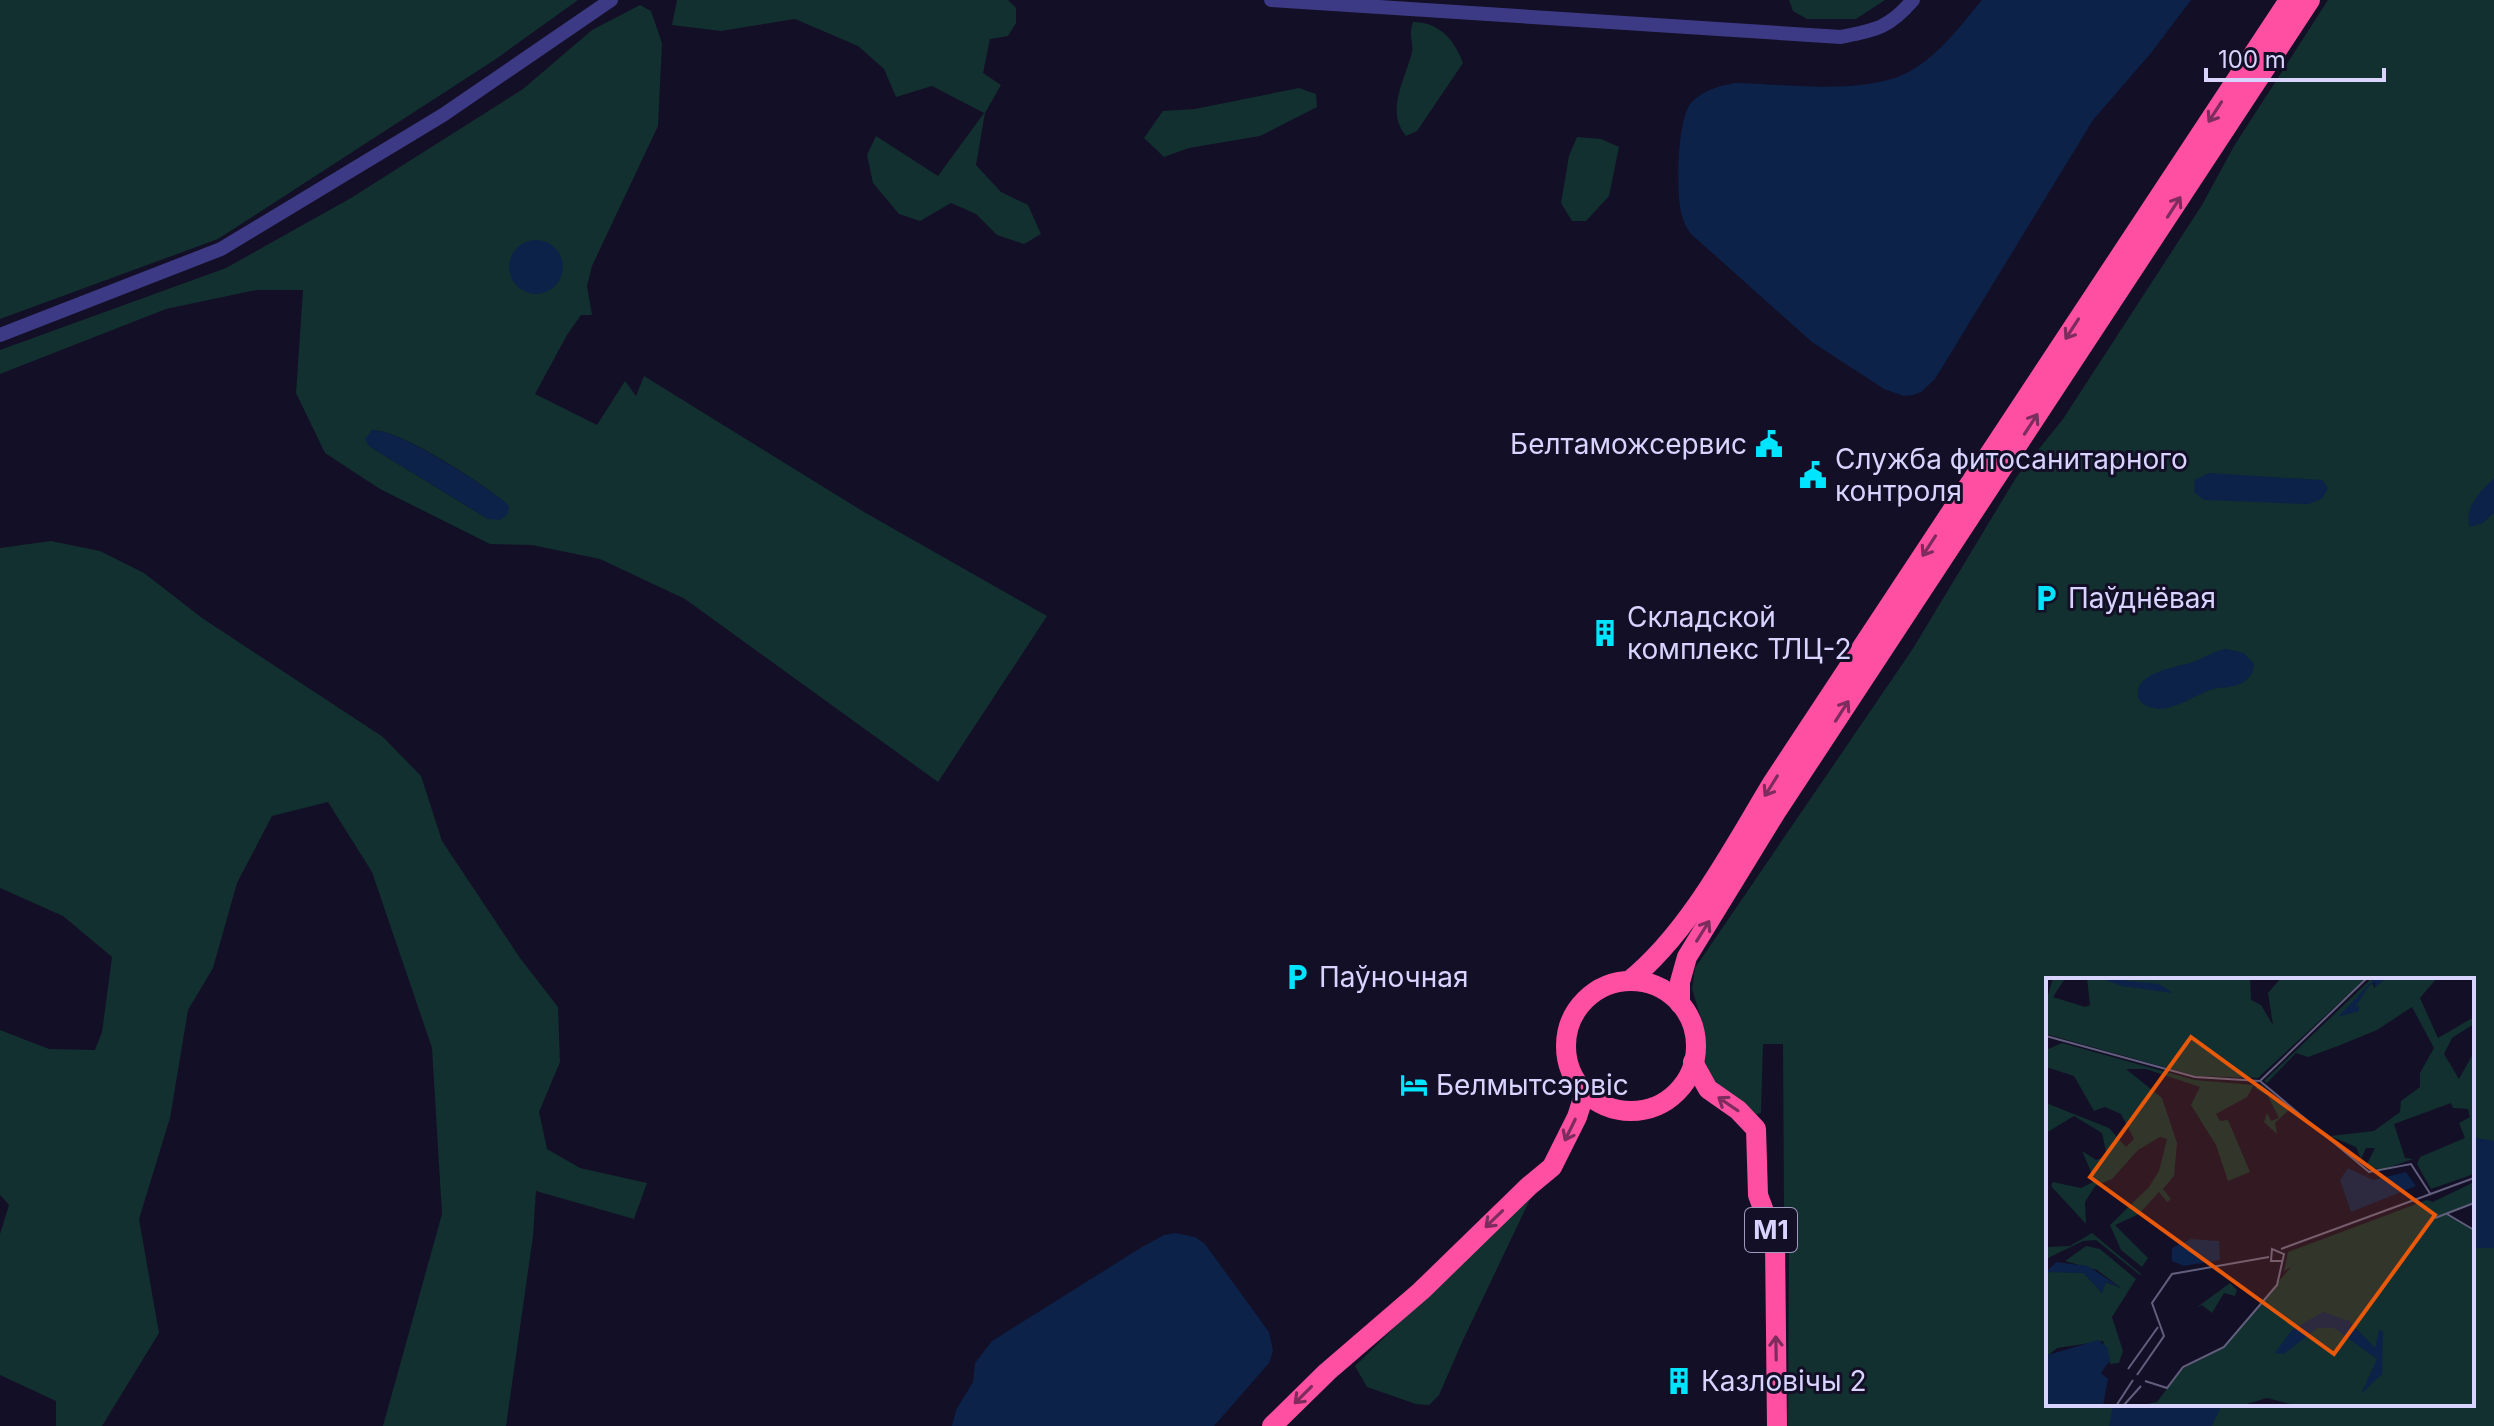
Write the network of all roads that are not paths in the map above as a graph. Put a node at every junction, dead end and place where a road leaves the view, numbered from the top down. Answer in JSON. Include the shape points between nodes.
{"nodes":[{"id":1,"x":611,"y":0,"type":"edge"},
{"id":2,"x":1271,"y":0,"type":"edge"},
{"id":3,"x":1913,"y":0,"type":"edge"},
{"id":4,"x":2289,"y":0,"type":"edge"},
{"id":5,"x":2310,"y":0,"type":"edge"},
{"id":6,"x":0,"y":335,"type":"edge"},
{"id":7,"x":1629,"y":981,"type":"junction"},
{"id":8,"x":1680,"y":1004,"type":"junction"},
{"id":9,"x":1693,"y":1062,"type":"junction"},
{"id":10,"x":1585,"y":1092,"type":"junction"},
{"id":11,"x":1272,"y":1426,"type":"edge"},
{"id":12,"x":1777,"y":1426,"type":"edge"}],
"edges":[{"from":1,"to":6,"type":"street","via":[[443,115],[221,249]]},
{"from":2,"to":3,"type":"street","via":[[1841,37],[1878,30]]},
{"from":4,"to":7,"type":"highway","one_way":true,"via":[[1714,879],[1659,955]]},
{"from":8,"to":5,"type":"highway","one_way":true,"via":[[1687,957],[1776,812]]},
{"from":7,"to":8,"type":"highway","via":[[1656,985]]},
{"from":7,"to":10,"type":"highway","via":[[1592,993],[1569,1026],[1568,1061]]},
{"from":8,"to":9,"type":"highway","via":[[1693,1025]]},
{"from":9,"to":10,"type":"highway","via":[[1679,1090],[1650,1108],[1615,1109]]},
{"from":12,"to":9,"type":"highway","number":"М1","one_way":true,"via":[[1775,1241],[1758,1195],[1756,1129],[1708,1089]]},
{"from":10,"to":11,"type":"highway","one_way":true,"via":[[1552,1167]]}]}
